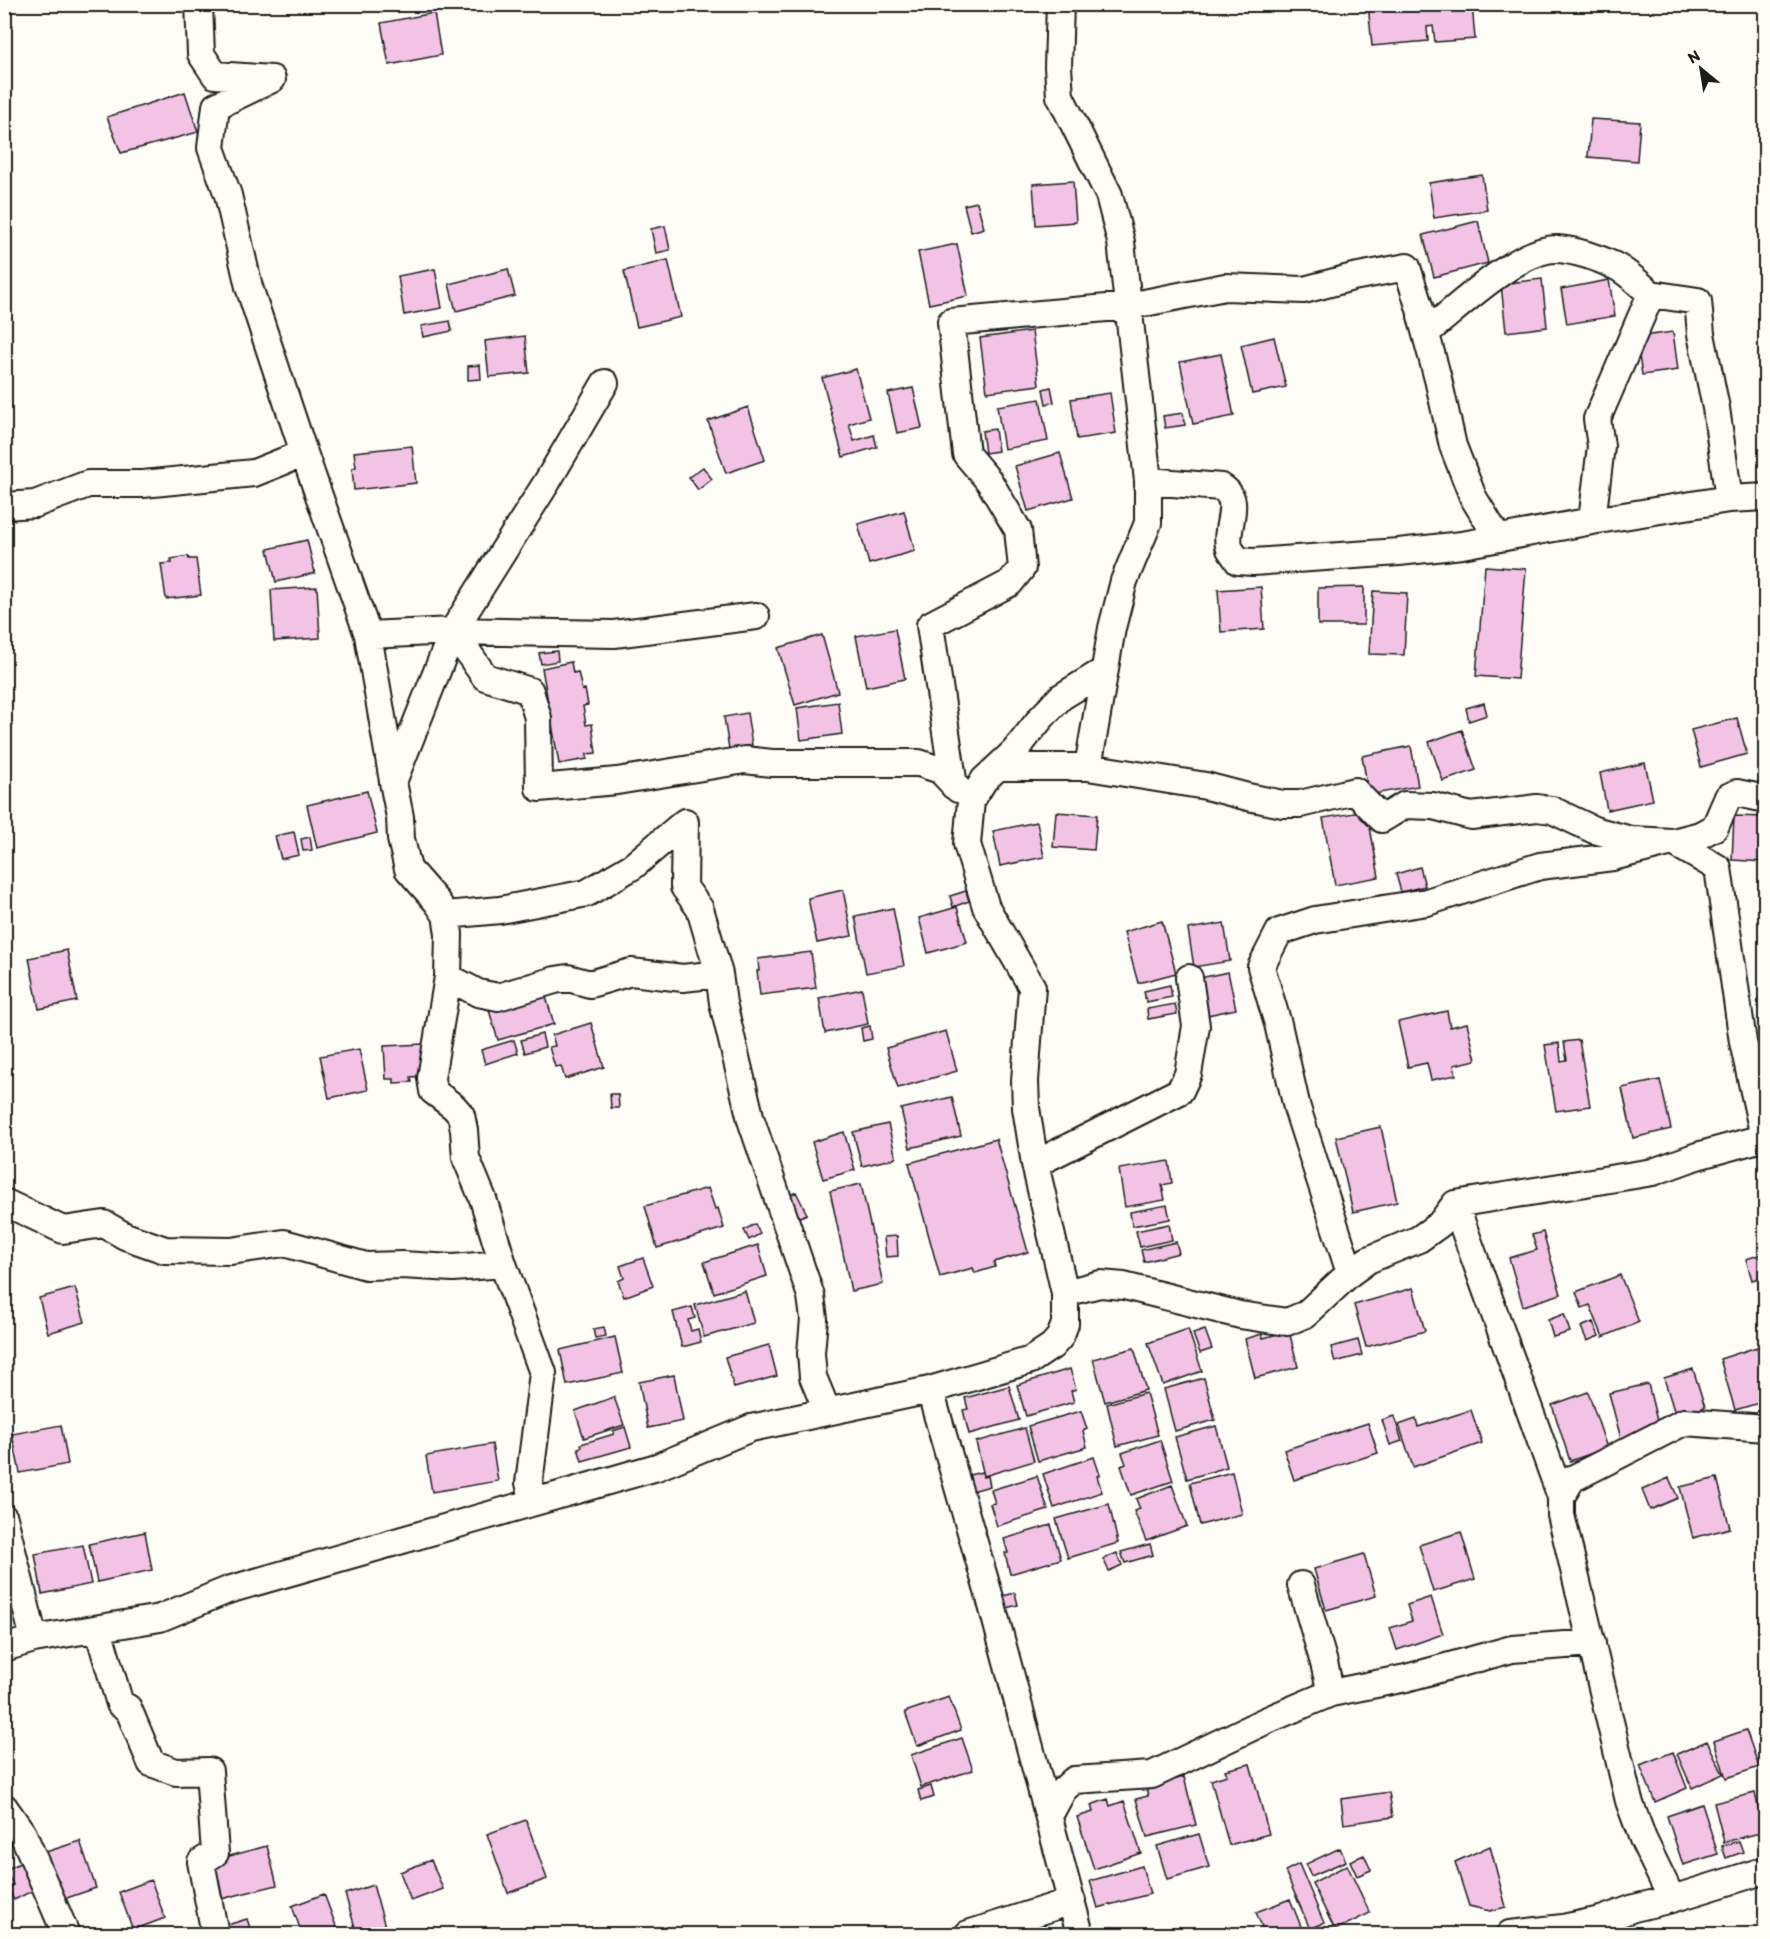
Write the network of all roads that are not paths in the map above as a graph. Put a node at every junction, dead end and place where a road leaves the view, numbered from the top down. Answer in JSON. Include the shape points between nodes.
{"nodes":[{"id":1,"x":200,"y":4,"type":"edge"},
{"id":2,"x":1060,"y":4,"type":"edge"},
{"id":3,"x":1407,"y":267,"type":"junction"},
{"id":4,"x":1651,"y":294,"type":"junction"},
{"id":5,"x":1129,"y":306,"type":"junction"},
{"id":6,"x":605,"y":383,"type":"dead end"},
{"id":7,"x":304,"y":453,"type":"junction"},
{"id":8,"x":1148,"y":481,"type":"junction"},
{"id":9,"x":1766,"y":497,"type":"edge"},
{"id":10,"x":1729,"y":499,"type":"junction"},
{"id":11,"x":4,"y":506,"type":"edge"},
{"id":12,"x":1592,"y":520,"type":"junction"},
{"id":13,"x":1498,"y":538,"type":"junction"},
{"id":14,"x":756,"y":616,"type":"dead end"},
{"id":15,"x":453,"y":631,"type":"junction"},
{"id":16,"x":368,"y":635,"type":"junction"},
{"id":17,"x":1105,"y":670,"type":"junction"},
{"id":18,"x":998,"y":767,"type":"junction"},
{"id":19,"x":1088,"y":767,"type":"junction"},
{"id":20,"x":393,"y":782,"type":"junction"},
{"id":21,"x":962,"y":793,"type":"junction"},
{"id":22,"x":1766,"y":799,"type":"edge"},
{"id":23,"x":1673,"y":842,"type":"junction"},
{"id":24,"x":446,"y":915,"type":"junction"},
{"id":25,"x":719,"y":974,"type":"junction"},
{"id":26,"x":448,"y":977,"type":"junction"},
{"id":27,"x":1189,"y":978,"type":"dead end"},
{"id":28,"x":1765,"y":1137,"type":"edge"},
{"id":29,"x":1035,"y":1164,"type":"junction"},
{"id":30,"x":4,"y":1202,"type":"edge"},
{"id":31,"x":1455,"y":1204,"type":"junction"},
{"id":32,"x":503,"y":1264,"type":"junction"},
{"id":33,"x":1350,"y":1273,"type":"junction"},
{"id":34,"x":1065,"y":1293,"type":"junction"},
{"id":35,"x":930,"y":1390,"type":"junction"},
{"id":36,"x":827,"y":1411,"type":"junction"},
{"id":37,"x":1766,"y":1428,"type":"edge"},
{"id":38,"x":1561,"y":1497,"type":"junction"},
{"id":39,"x":542,"y":1500,"type":"junction"},
{"id":40,"x":4,"y":1518,"type":"edge"},
{"id":41,"x":1301,"y":1585,"type":"dead end"},
{"id":42,"x":98,"y":1629,"type":"junction"},
{"id":43,"x":34,"y":1639,"type":"junction"},
{"id":44,"x":1592,"y":1643,"type":"junction"},
{"id":45,"x":4,"y":1648,"type":"edge"},
{"id":46,"x":1331,"y":1693,"type":"junction"},
{"id":47,"x":4,"y":1807,"type":"edge"},
{"id":48,"x":1050,"y":1814,"type":"junction"},
{"id":49,"x":1766,"y":1870,"type":"edge"},
{"id":50,"x":1672,"y":1899,"type":"junction"},
{"id":51,"x":1072,"y":1901,"type":"junction"},
{"id":52,"x":1564,"y":1931,"type":"edge"},
{"id":53,"x":66,"y":1935,"type":"edge"},
{"id":54,"x":215,"y":1935,"type":"edge"},
{"id":55,"x":968,"y":1935,"type":"edge"},
{"id":56,"x":1080,"y":1935,"type":"edge"},
{"id":57,"x":1510,"y":1935,"type":"edge"}],
"edges":[{"from":1,"to":7,"type":"street","via":[[201,54],[215,75],[272,79],[216,106],[211,148],[228,195],[249,287]]},
{"from":2,"to":5,"type":"street","via":[[1060,96],[1109,195],[1121,242]]},
{"from":3,"to":4,"type":"street","via":[[1427,332],[1526,256],[1556,249],[1616,266]]},
{"from":3,"to":5,"type":"street","via":[[1304,290],[1225,287]]},
{"from":3,"to":13,"type":"street","via":[[1453,446],[1473,497]]},
{"from":4,"to":10,"type":"street","via":[[1698,301]]},
{"from":4,"to":12,"type":"street","via":[[1597,419],[1601,446]]},
{"from":5,"to":8,"type":"street"},
{"from":5,"to":21,"type":"street","via":[[951,322],[966,454],[989,481],[1018,530],[1022,568],[1010,584],[930,625]]},
{"from":6,"to":15,"type":"street"},
{"from":7,"to":11,"type":"street","via":[[254,473],[143,484],[88,484],[35,504]]},
{"from":7,"to":16,"type":"street"},
{"from":8,"to":13,"type":"street","via":[[1221,487],[1228,491],[1232,498],[1229,548],[1238,561],[1399,552]]},
{"from":8,"to":17,"type":"street","via":[[1148,523],[1124,581]]},
{"from":9,"to":10,"type":"street"},
{"from":10,"to":12,"type":"street"},
{"from":12,"to":13,"type":"street"},
{"from":14,"to":15,"type":"street","via":[[615,634]]},
{"from":15,"to":16,"type":"street"},
{"from":15,"to":20,"type":"street"},
{"from":15,"to":21,"type":"street","via":[[485,677],[530,691],[538,718],[539,788],[617,781],[746,760],[919,763],[940,770]]},
{"from":16,"to":20,"type":"street"},
{"from":17,"to":18,"type":"street","via":[[1061,697]]},
{"from":17,"to":19,"type":"street"},
{"from":18,"to":19,"type":"street"},
{"from":18,"to":21,"type":"street"},
{"from":19,"to":23,"type":"street","via":[[1206,786],[1282,804],[1300,804],[1355,791],[1382,819],[1405,805],[1433,806],[1471,816],[1538,808],[1631,840]]},
{"from":20,"to":24,"type":"street","via":[[408,869]]},
{"from":21,"to":29,"type":"street","via":[[967,844],[986,908],[1032,987],[1025,1082]]},
{"from":22,"to":23,"type":"street","via":[[1737,793],[1728,797],[1715,827]]},
{"from":23,"to":28,"type":"street","via":[[1718,868],[1743,1042]]},
{"from":23,"to":33,"type":"street","via":[[1612,857],[1540,866],[1427,902],[1316,921],[1279,932],[1261,967],[1297,1108]]},
{"from":24,"to":25,"type":"street","via":[[500,910],[587,893],[633,866],[685,822],[684,887],[700,909]]},
{"from":24,"to":26,"type":"street"},
{"from":25,"to":26,"type":"street","via":[[683,978],[631,972],[590,984],[568,978],[498,997],[478,993]]},
{"from":25,"to":36,"type":"street","via":[[751,1120],[810,1296],[814,1319],[813,1377]]},
{"from":26,"to":32,"type":"street","via":[[431,1078],[433,1091],[461,1115],[466,1158]]},
{"from":27,"to":29,"type":"street","via":[[1196,1026],[1188,1074],[1180,1091]]},
{"from":28,"to":31,"type":"street","via":[[1653,1172]]},
{"from":29,"to":34,"type":"street"},
{"from":30,"to":32,"type":"street","via":[[63,1230],[104,1224],[165,1250],[231,1251],[284,1243],[366,1266],[453,1268]]},
{"from":31,"to":33,"type":"street","via":[[1440,1224],[1419,1239],[1368,1260]]},
{"from":31,"to":38,"type":"street"},
{"from":32,"to":39,"type":"street","via":[[543,1373],[529,1483]]},
{"from":33,"to":34,"type":"street","via":[[1306,1314],[1287,1322],[1240,1315],[1124,1286],[1100,1284]]},
{"from":34,"to":35,"type":"street","via":[[1065,1324],[1052,1346],[1031,1360]]},
{"from":35,"to":36,"type":"street"},
{"from":35,"to":48,"type":"street"},
{"from":36,"to":39,"type":"street","via":[[751,1428],[657,1467]]},
{"from":37,"to":38,"type":"street","via":[[1684,1422],[1572,1479]]},
{"from":38,"to":44,"type":"street","via":[[1561,1515]]},
{"from":39,"to":42,"type":"street","via":[[228,1590],[160,1618]]},
{"from":40,"to":43,"type":"street"},
{"from":41,"to":46,"type":"street"},
{"from":42,"to":43,"type":"street"},
{"from":42,"to":54,"type":"street","via":[[120,1704],[128,1708],[151,1763],[176,1772],[209,1771],[215,1853],[201,1862]]},
{"from":43,"to":45,"type":"street"},
{"from":44,"to":46,"type":"street","via":[[1512,1649],[1406,1678]]},
{"from":44,"to":50,"type":"street","via":[[1629,1801]]},
{"from":46,"to":48,"type":"street","via":[[1152,1775],[1074,1780],[1063,1790]]},
{"from":47,"to":53,"type":"street","via":[[23,1834]]},
{"from":48,"to":51,"type":"street"},
{"from":49,"to":50,"type":"street"},
{"from":50,"to":52,"type":"street"},
{"from":51,"to":55,"type":"street"},
{"from":51,"to":56,"type":"street"},
{"from":52,"to":57,"type":"street"}]}
